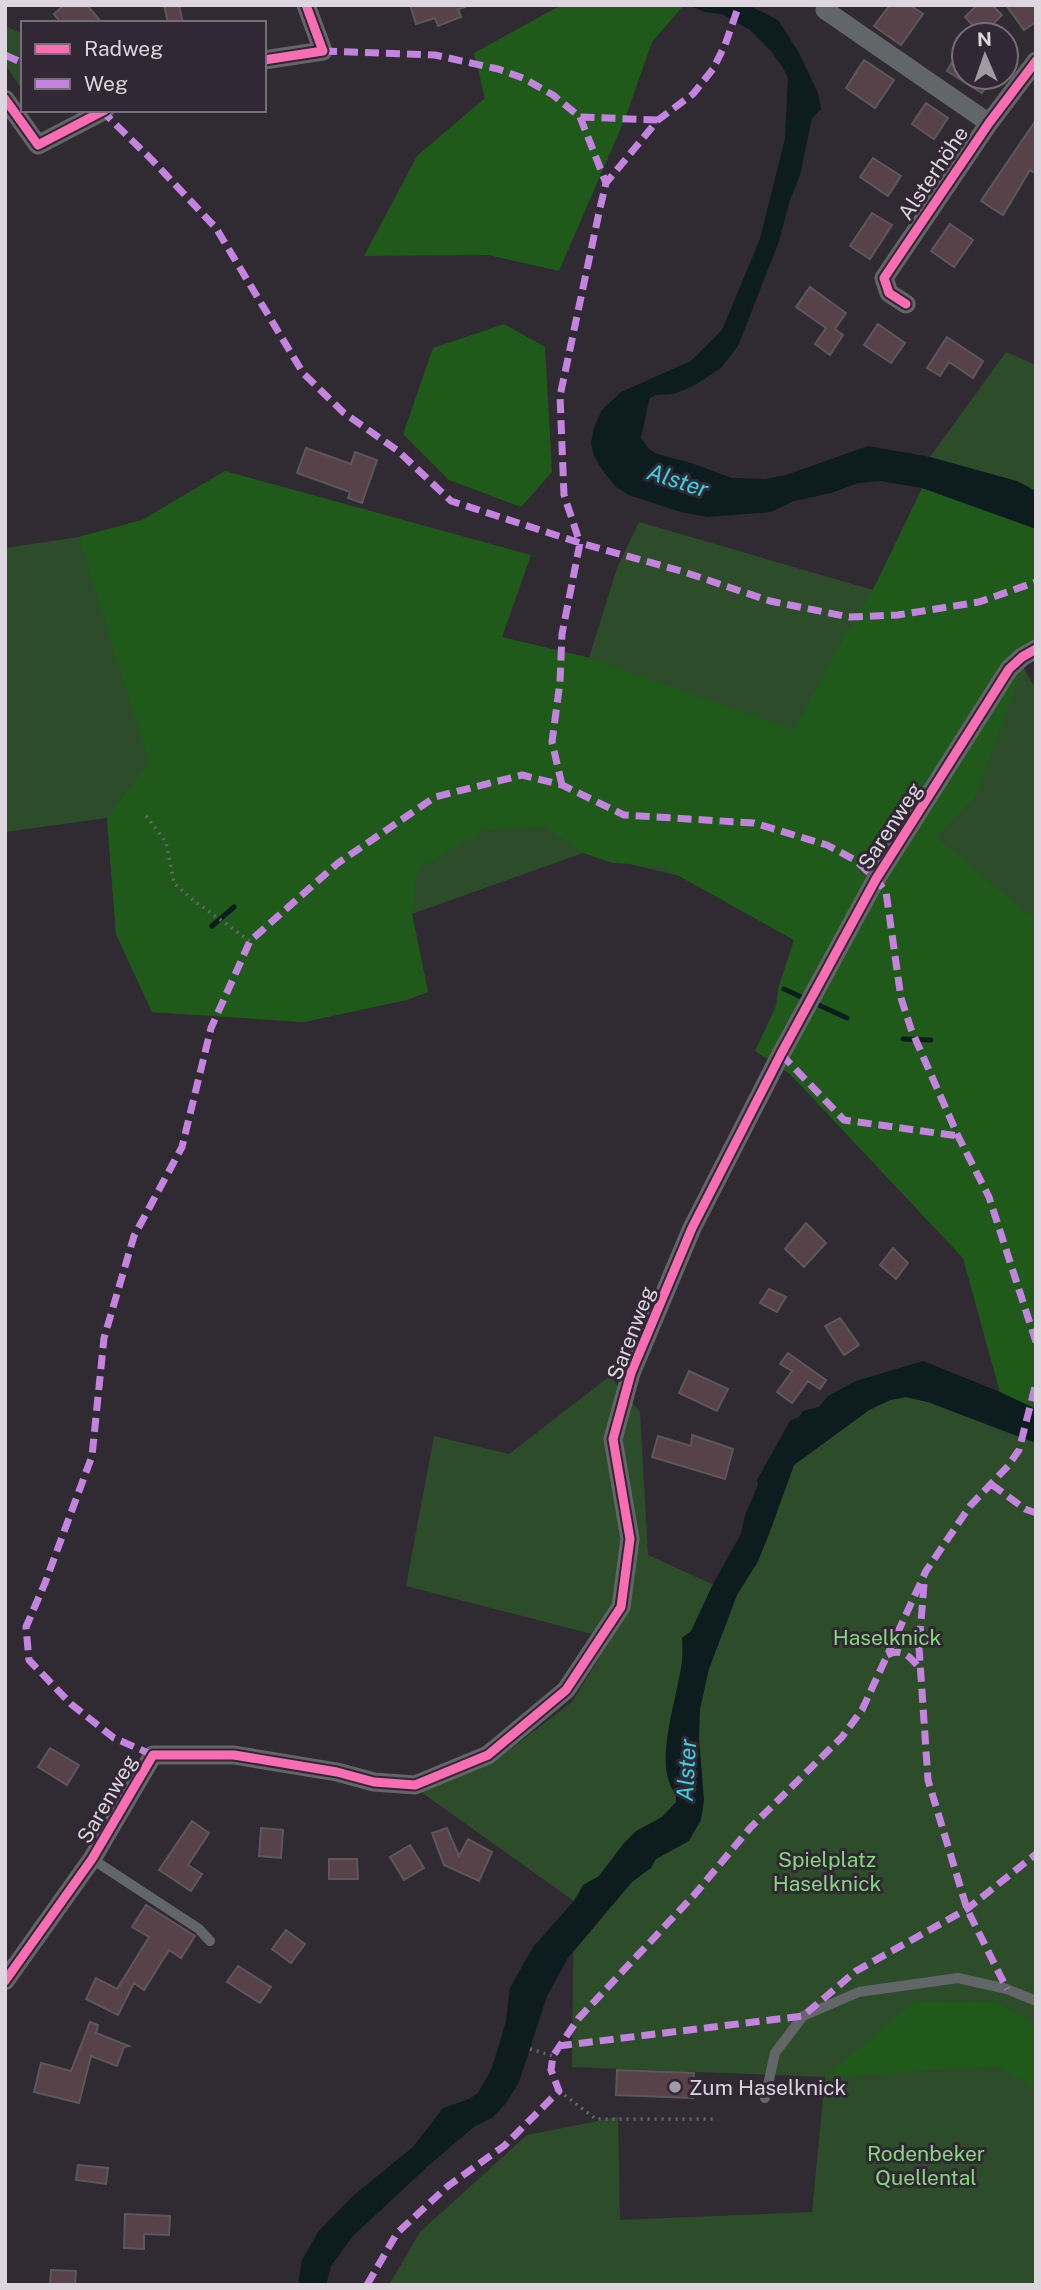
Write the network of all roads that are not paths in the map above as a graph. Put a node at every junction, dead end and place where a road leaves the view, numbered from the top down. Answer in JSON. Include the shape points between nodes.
{"nodes":[{"id":1,"x":306,"y":5,"type":"edge"},
{"id":2,"x":825,"y":10,"type":"dead end"},
{"id":3,"x":266,"y":60,"type":"edge"},
{"id":4,"x":1036,"y":61,"type":"edge"},
{"id":5,"x":5,"y":99,"type":"edge"},
{"id":6,"x":101,"y":112,"type":"edge"},
{"id":7,"x":989,"y":122,"type":"junction"},
{"id":8,"x":906,"y":304,"type":"dead end"},
{"id":9,"x":1036,"y":649,"type":"edge"},
{"id":10,"x":92,"y":1859,"type":"junction"},
{"id":11,"x":210,"y":1941,"type":"dead end"},
{"id":12,"x":5,"y":1981,"type":"edge"},
{"id":13,"x":1036,"y":2001,"type":"edge"},
{"id":14,"x":765,"y":2098,"type":"dead end"}],
"edges":[{"from":1,"to":3,"type":"street","via":[[323,51]]},
{"from":2,"to":7,"type":"street"},
{"from":4,"to":7,"type":"street","name":"Alsterhöhe"},
{"from":5,"to":6,"type":"street","via":[[38,145]]},
{"from":7,"to":8,"type":"street","name":"Alsterhöhe","via":[[884,278],[890,293]]},
{"from":9,"to":10,"type":"street","name":"Sarenweg","via":[[1009,669],[876,879],[692,1228],[631,1373],[613,1440],[630,1539],[621,1607],[566,1690],[488,1755],[415,1785],[374,1782],[234,1755],[153,1755]]},
{"from":10,"to":11,"type":"lane","via":[[200,1929]]},
{"from":10,"to":12,"type":"street","name":"Sarenweg"},
{"from":13,"to":14,"type":"lane","via":[[958,1978],[859,1992],[803,2016],[775,2053]]}]}
